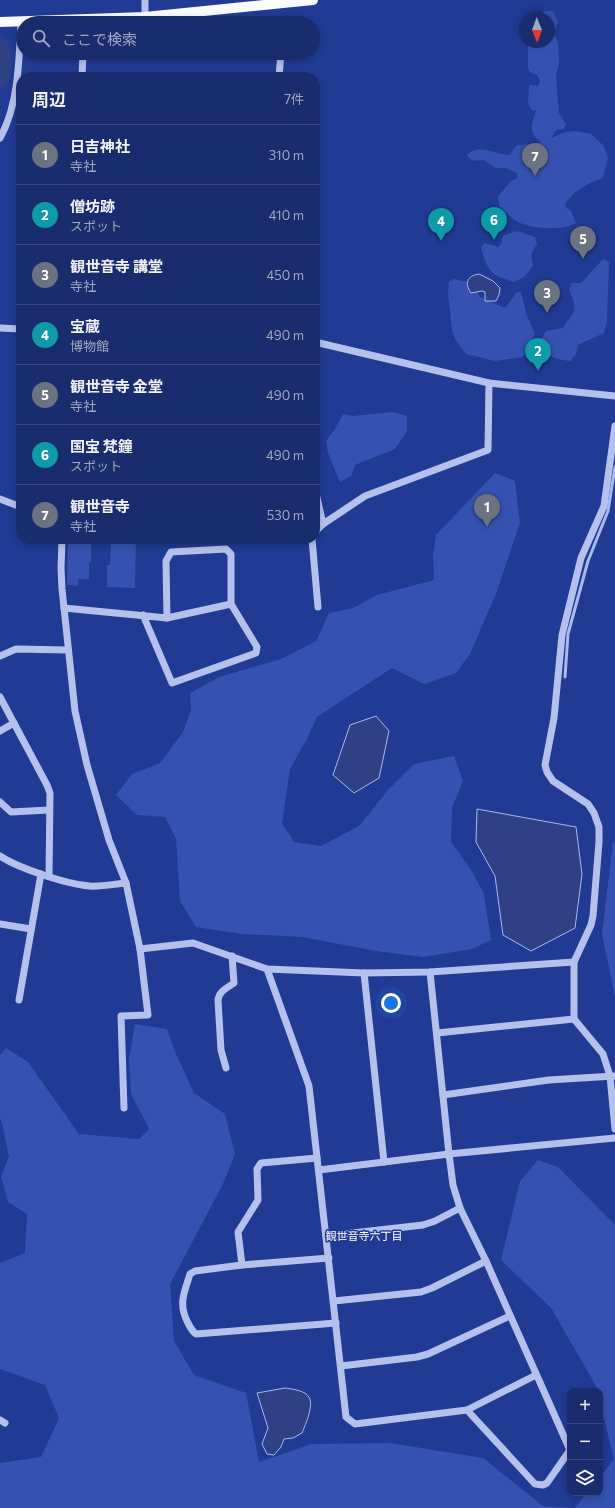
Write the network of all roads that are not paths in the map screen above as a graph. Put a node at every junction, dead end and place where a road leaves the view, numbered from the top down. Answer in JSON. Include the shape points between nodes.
{"nodes":[{"id":1,"x":145,"y":0,"type":"edge"},
{"id":2,"x":314,"y":0,"type":"edge"},
{"id":3,"x":258,"y":3,"type":"edge"},
{"id":4,"x":145,"y":16,"type":"edge"},
{"id":5,"x":153,"y":16,"type":"edge"},
{"id":6,"x":16,"y":21,"type":"edge"},
{"id":7,"x":0,"y":22,"type":"edge"},
{"id":8,"x":18,"y":60,"type":"edge"},
{"id":9,"x":82,"y":60,"type":"edge"},
{"id":10,"x":280,"y":60,"type":"edge"},
{"id":11,"x":17,"y":72,"type":"edge"},
{"id":12,"x":82,"y":72,"type":"edge"},
{"id":13,"x":279,"y":72,"type":"edge"},
{"id":14,"x":16,"y":87,"type":"edge"},
{"id":15,"x":0,"y":138,"type":"edge"},
{"id":16,"x":0,"y":328,"type":"edge"},
{"id":17,"x":16,"y":328,"type":"edge"},
{"id":18,"x":320,"y":345,"type":"edge"},
{"id":19,"x":489,"y":383,"type":"junction"},
{"id":20,"x":615,"y":396,"type":"edge"},
{"id":21,"x":615,"y":426,"type":"edge"},
{"id":22,"x":0,"y":499,"type":"edge"},
{"id":23,"x":16,"y":505,"type":"edge"},
{"id":24,"x":320,"y":511,"type":"edge"},
{"id":25,"x":323,"y":524,"type":"junction"},
{"id":26,"x":320,"y":527,"type":"edge"},
{"id":27,"x":62,"y":544,"type":"edge"},
{"id":28,"x":312,"y":544,"type":"edge"},
{"id":29,"x":231,"y":604,"type":"junction"},
{"id":30,"x":318,"y":607,"type":"dead end"},
{"id":31,"x":64,"y":608,"type":"junction"},
{"id":32,"x":142,"y":615,"type":"junction"},
{"id":33,"x":166,"y":618,"type":"junction"},
{"id":34,"x":68,"y":650,"type":"junction"},
{"id":35,"x":0,"y":656,"type":"edge"},
{"id":36,"x":0,"y":697,"type":"edge"},
{"id":37,"x":14,"y":723,"type":"junction"},
{"id":38,"x":0,"y":731,"type":"edge"},
{"id":39,"x":0,"y":802,"type":"edge"},
{"id":40,"x":49,"y":810,"type":"junction"},
{"id":41,"x":0,"y":856,"type":"edge"},
{"id":42,"x":41,"y":874,"type":"junction"},
{"id":43,"x":48,"y":876,"type":"junction"},
{"id":44,"x":126,"y":883,"type":"junction"},
{"id":45,"x":0,"y":924,"type":"edge"},
{"id":46,"x":31,"y":929,"type":"junction"},
{"id":47,"x":140,"y":949,"type":"junction"},
{"id":48,"x":232,"y":956,"type":"junction"},
{"id":49,"x":574,"y":962,"type":"junction"},
{"id":50,"x":267,"y":969,"type":"junction"},
{"id":51,"x":430,"y":972,"type":"junction"},
{"id":52,"x":364,"y":973,"type":"junction"},
{"id":53,"x":19,"y":1000,"type":"dead end"},
{"id":54,"x":574,"y":1019,"type":"junction"},
{"id":55,"x":437,"y":1033,"type":"junction"},
{"id":56,"x":226,"y":1068,"type":"dead end"},
{"id":57,"x":613,"y":1076,"type":"edge"},
{"id":58,"x":443,"y":1095,"type":"junction"},
{"id":59,"x":124,"y":1108,"type":"dead end"},
{"id":60,"x":615,"y":1129,"type":"edge"},
{"id":61,"x":615,"y":1138,"type":"edge"},
{"id":62,"x":449,"y":1154,"type":"junction"},
{"id":63,"x":317,"y":1158,"type":"junction"},
{"id":64,"x":384,"y":1162,"type":"junction"},
{"id":65,"x":319,"y":1170,"type":"junction"},
{"id":66,"x":460,"y":1208,"type":"junction"},
{"id":67,"x":326,"y":1236,"type":"junction"},
{"id":68,"x":329,"y":1258,"type":"junction"},
{"id":69,"x":486,"y":1261,"type":"junction"},
{"id":70,"x":242,"y":1265,"type":"junction"},
{"id":71,"x":334,"y":1301,"type":"junction"},
{"id":72,"x":510,"y":1316,"type":"junction"},
{"id":73,"x":336,"y":1323,"type":"junction"},
{"id":74,"x":341,"y":1366,"type":"junction"},
{"id":75,"x":536,"y":1375,"type":"junction"},
{"id":76,"x":467,"y":1410,"type":"junction"}],
"edges":[{"from":1,"to":4,"type":"street"},
{"from":2,"to":3,"type":"main road"},
{"from":3,"to":5,"type":"main road"},
{"from":6,"to":7,"type":"main road"},
{"from":8,"to":11,"type":"street"},
{"from":9,"to":12,"type":"street"},
{"from":10,"to":13,"type":"street"},
{"from":14,"to":15,"type":"street"},
{"from":16,"to":17,"type":"street"},
{"from":18,"to":19,"type":"street"},
{"from":19,"to":20,"type":"street"},
{"from":19,"to":25,"type":"street","via":[[488,450],[365,496]]},
{"from":21,"to":49,"type":"street","via":[[604,506],[581,558],[562,635],[554,718],[546,765],[553,781],[588,804],[599,826],[593,916]]},
{"from":22,"to":23,"type":"street"},
{"from":24,"to":25,"type":"street"},
{"from":25,"to":26,"type":"street"},
{"from":27,"to":31,"type":"street"},
{"from":28,"to":30,"type":"street"},
{"from":29,"to":32,"type":"street","via":[[257,647],[256,653],[172,683]]},
{"from":29,"to":33,"type":"street"},
{"from":29,"to":33,"type":"street","via":[[231,554],[226,549],[172,552],[166,562]]},
{"from":31,"to":32,"type":"street"},
{"from":31,"to":34,"type":"street"},
{"from":32,"to":33,"type":"street"},
{"from":34,"to":35,"type":"street","via":[[16,649]]},
{"from":34,"to":44,"type":"street","via":[[75,711],[87,765],[109,840]]},
{"from":36,"to":37,"type":"street"},
{"from":37,"to":38,"type":"street"},
{"from":37,"to":40,"type":"street","via":[[47,785],[50,793]]},
{"from":39,"to":40,"type":"street","via":[[11,812]]},
{"from":40,"to":43,"type":"street"},
{"from":41,"to":42,"type":"street"},
{"from":42,"to":43,"type":"street"},
{"from":42,"to":46,"type":"street"},
{"from":43,"to":44,"type":"street","via":[[90,886]]},
{"from":44,"to":47,"type":"street"},
{"from":45,"to":46,"type":"street"},
{"from":46,"to":53,"type":"street"},
{"from":47,"to":48,"type":"street","via":[[193,943]]},
{"from":47,"to":59,"type":"street","via":[[148,1015],[121,1016]]},
{"from":48,"to":50,"type":"street"},
{"from":48,"to":56,"type":"street","via":[[234,983],[218,995],[221,1050]]},
{"from":49,"to":51,"type":"street"},
{"from":49,"to":54,"type":"street"},
{"from":50,"to":52,"type":"street"},
{"from":50,"to":63,"type":"street","via":[[309,1086]]},
{"from":51,"to":52,"type":"street"},
{"from":51,"to":55,"type":"street"},
{"from":52,"to":64,"type":"street"},
{"from":54,"to":55,"type":"street"},
{"from":54,"to":57,"type":"street","via":[[603,1054]]},
{"from":55,"to":58,"type":"street"},
{"from":57,"to":58,"type":"street","via":[[549,1080]]},
{"from":57,"to":60,"type":"street"},
{"from":58,"to":62,"type":"street"},
{"from":61,"to":62,"type":"street"},
{"from":62,"to":64,"type":"street"},
{"from":62,"to":66,"type":"street","via":[[453,1186]]},
{"from":63,"to":65,"type":"street"},
{"from":63,"to":70,"type":"street","via":[[261,1163],[257,1169],[258,1200],[238,1232]]},
{"from":64,"to":65,"type":"street"},
{"from":65,"to":67,"type":"street"},
{"from":66,"to":67,"type":"street","via":[[423,1225]]},
{"from":66,"to":69,"type":"street"},
{"from":67,"to":68,"type":"street"},
{"from":68,"to":70,"type":"street"},
{"from":68,"to":71,"type":"street"},
{"from":69,"to":71,"type":"street","via":[[421,1292]]},
{"from":69,"to":72,"type":"street"},
{"from":70,"to":73,"type":"street","via":[[195,1271],[190,1274],[182,1297],[182,1306],[184,1315],[196,1334]]},
{"from":71,"to":73,"type":"street"},
{"from":72,"to":74,"type":"street","via":[[428,1354]]},
{"from":72,"to":75,"type":"street"},
{"from":73,"to":74,"type":"street"},
{"from":74,"to":76,"type":"street","via":[[346,1417],[355,1424]]},
{"from":75,"to":76,"type":"street"},
{"from":75,"to":76,"type":"street","via":[[570,1450],[548,1483],[535,1484]]}]}
